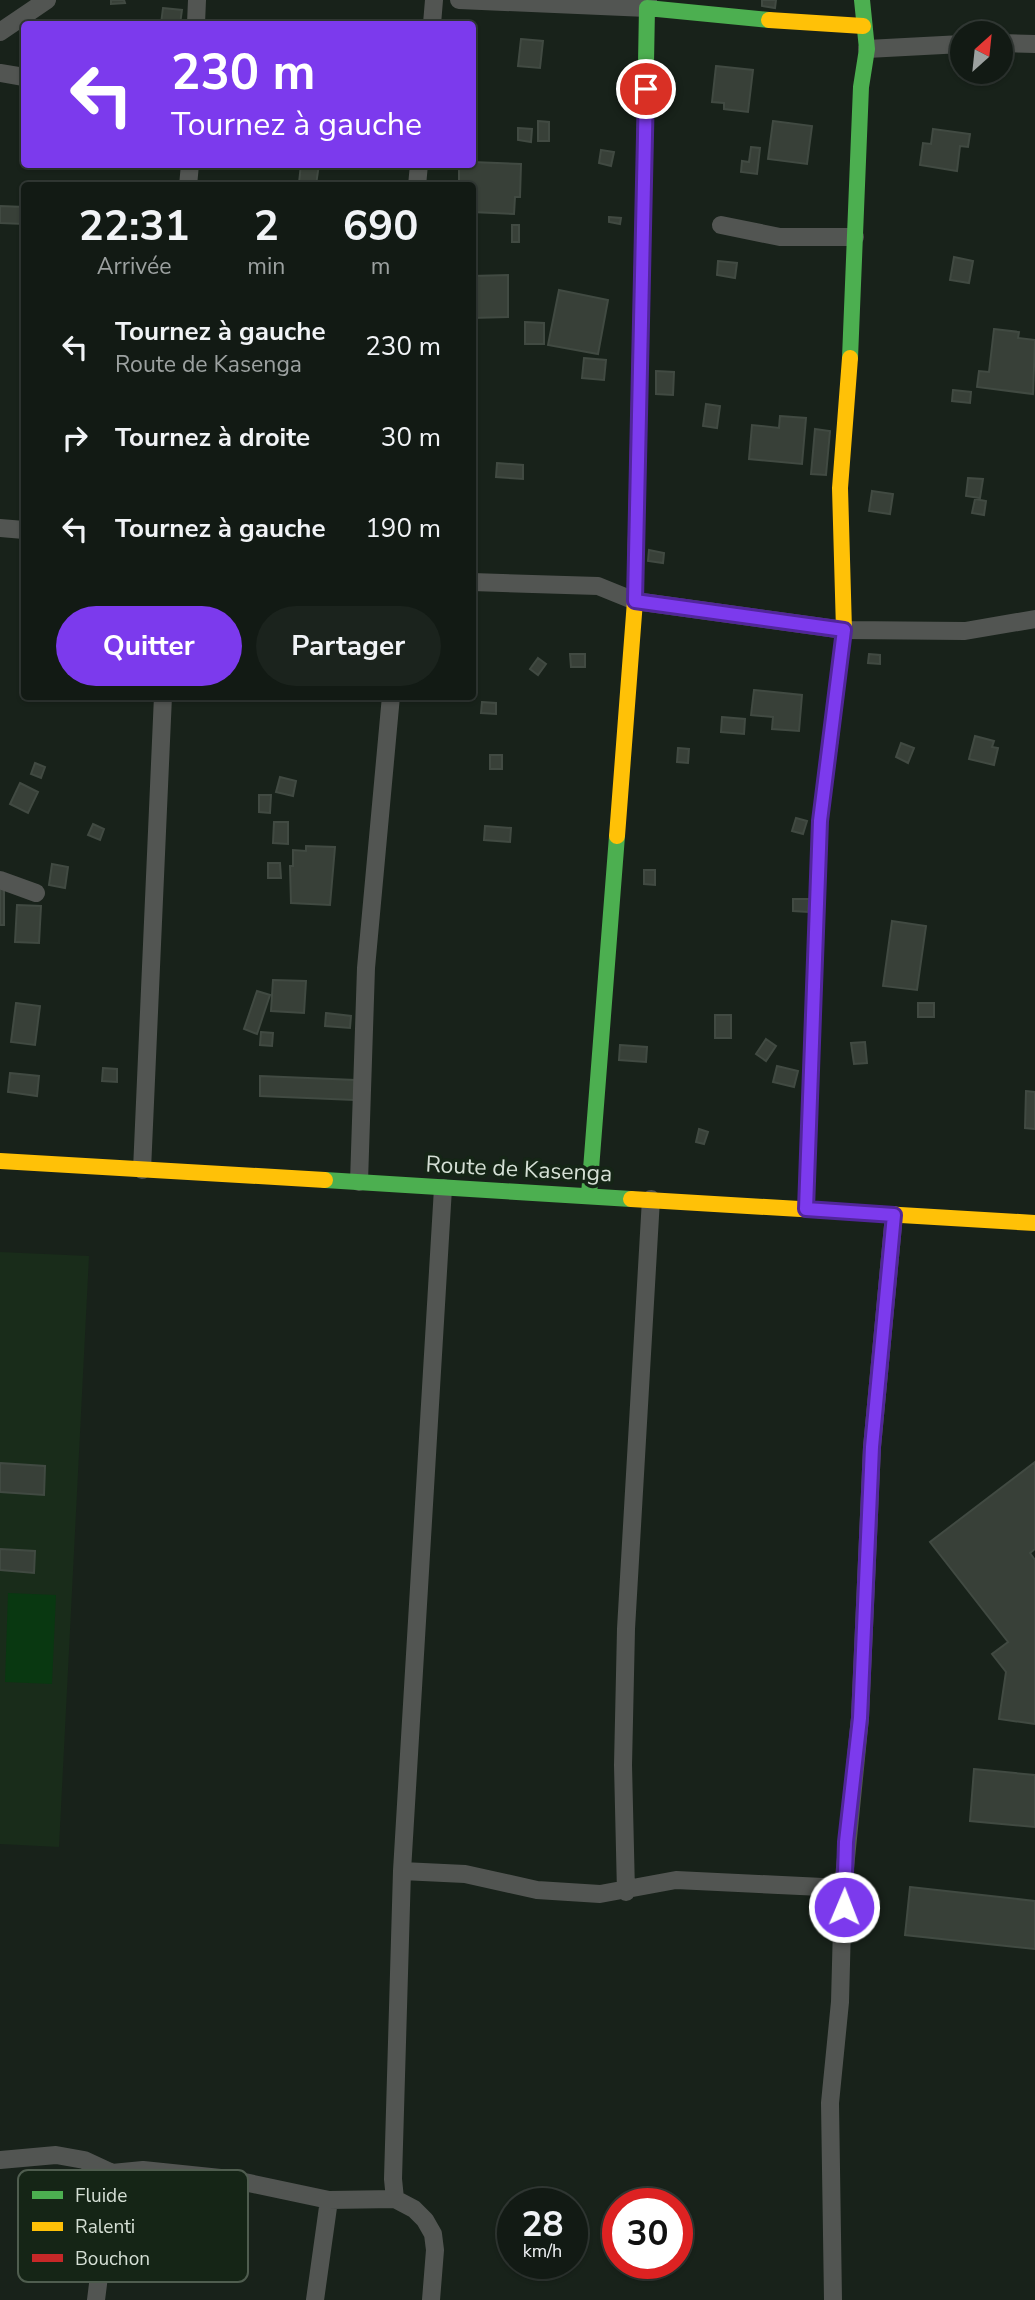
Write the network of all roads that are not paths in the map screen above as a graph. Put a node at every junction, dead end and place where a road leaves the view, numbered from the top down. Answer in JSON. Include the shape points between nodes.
{"nodes":[{"id":1,"x":47,"y":0,"type":"edge"},
{"id":2,"x":197,"y":0,"type":"edge"},
{"id":3,"x":433,"y":0,"type":"edge"},
{"id":4,"x":459,"y":0,"type":"edge"},
{"id":5,"x":862,"y":0,"type":"edge"},
{"id":6,"x":648,"y":4,"type":"edge"},
{"id":7,"x":196,"y":21,"type":"edge"},
{"id":8,"x":432,"y":21,"type":"edge"},
{"id":9,"x":863,"y":26,"type":"junction"},
{"id":10,"x":0,"y":32,"type":"edge"},
{"id":11,"x":1013,"y":43,"type":"edge"},
{"id":12,"x":1035,"y":44,"type":"edge"},
{"id":13,"x":950,"y":45,"type":"edge"},
{"id":14,"x":867,"y":49,"type":"junction"},
{"id":15,"x":0,"y":73,"type":"edge"},
{"id":16,"x":21,"y":76,"type":"edge"},
{"id":17,"x":721,"y":225,"type":"dead end"},
{"id":18,"x":855,"y":237,"type":"junction"},
{"id":19,"x":0,"y":528,"type":"edge"},
{"id":20,"x":21,"y":530,"type":"edge"},
{"id":21,"x":476,"y":582,"type":"edge"},
{"id":22,"x":635,"y":601,"type":"junction"},
{"id":23,"x":1035,"y":619,"type":"edge"},
{"id":24,"x":844,"y":630,"type":"junction"},
{"id":25,"x":163,"y":700,"type":"edge"},
{"id":26,"x":391,"y":700,"type":"edge"},
{"id":27,"x":0,"y":880,"type":"edge"},
{"id":28,"x":36,"y":893,"type":"dead end"},
{"id":29,"x":0,"y":1161,"type":"edge"},
{"id":30,"x":142,"y":1170,"type":"junction"},
{"id":31,"x":359,"y":1182,"type":"junction"},
{"id":32,"x":443,"y":1188,"type":"junction"},
{"id":33,"x":589,"y":1195,"type":"junction"},
{"id":34,"x":651,"y":1199,"type":"junction"},
{"id":35,"x":806,"y":1209,"type":"junction"},
{"id":36,"x":894,"y":1215,"type":"junction"},
{"id":37,"x":1035,"y":1223,"type":"edge"},
{"id":38,"x":402,"y":1871,"type":"junction"},
{"id":39,"x":842,"y":1888,"type":"junction"},
{"id":40,"x":626,"y":1892,"type":"junction"},
{"id":41,"x":0,"y":2160,"type":"edge"},
{"id":42,"x":106,"y":2170,"type":"edge"},
{"id":43,"x":248,"y":2183,"type":"edge"},
{"id":44,"x":395,"y":2199,"type":"junction"},
{"id":45,"x":328,"y":2200,"type":"junction"},
{"id":46,"x":98,"y":2282,"type":"edge"},
{"id":47,"x":96,"y":2300,"type":"edge"},
{"id":48,"x":315,"y":2300,"type":"edge"},
{"id":49,"x":431,"y":2300,"type":"edge"},
{"id":50,"x":833,"y":2300,"type":"edge"}],
"edges":[{"from":1,"to":10,"type":"street"},
{"from":2,"to":7,"type":"street"},
{"from":3,"to":8,"type":"street"},
{"from":4,"to":6,"type":"street"},
{"from":5,"to":9,"type":"main road"},
{"from":6,"to":9,"type":"main road","via":[[696,17]]},
{"from":6,"to":22,"type":"main road"},
{"from":9,"to":14,"type":"main road"},
{"from":11,"to":12,"type":"street"},
{"from":13,"to":14,"type":"street"},
{"from":14,"to":18,"type":"main road","via":[[861,87]]},
{"from":15,"to":16,"type":"street"},
{"from":17,"to":18,"type":"street","via":[[780,237]]},
{"from":18,"to":24,"type":"main road","via":[[840,488]]},
{"from":19,"to":20,"type":"street"},
{"from":21,"to":22,"type":"street","via":[[598,586]]},
{"from":22,"to":24,"type":"street"},
{"from":22,"to":33,"type":"main road"},
{"from":23,"to":24,"type":"street","via":[[965,631]]},
{"from":24,"to":35,"type":"main road","via":[[820,821]]},
{"from":25,"to":30,"type":"street"},
{"from":26,"to":31,"type":"street","via":[[366,968]]},
{"from":27,"to":28,"type":"street"},
{"from":29,"to":30,"type":"main road","name":"Route de Kasenga"},
{"from":30,"to":31,"type":"main road","name":"Route de Kasenga"},
{"from":31,"to":32,"type":"main road","name":"Route de Kasenga"},
{"from":32,"to":33,"type":"main road","name":"Route de Kasenga"},
{"from":32,"to":38,"type":"street"},
{"from":33,"to":34,"type":"main road","name":"Route de Kasenga"},
{"from":34,"to":35,"type":"main road","name":"Route de Kasenga"},
{"from":34,"to":40,"type":"street","via":[[626,1629]]},
{"from":35,"to":36,"type":"main road","name":"Route de Kasenga"},
{"from":36,"to":37,"type":"main road","name":"Route de Kasenga"},
{"from":36,"to":39,"type":"street","via":[[872,1447],[860,1718]]},
{"from":38,"to":40,"type":"street","via":[[465,1874],[537,1890]]},
{"from":38,"to":44,"type":"street"},
{"from":39,"to":40,"type":"street","via":[[677,1880],[653,1882]]},
{"from":39,"to":50,"type":"street","via":[[840,2002],[830,2103]]},
{"from":41,"to":42,"type":"street","via":[[56,2155]]},
{"from":43,"to":45,"type":"street"},
{"from":44,"to":45,"type":"street"},
{"from":44,"to":49,"type":"street","via":[[414,2209],[433,2234]]},
{"from":45,"to":48,"type":"street"},
{"from":46,"to":47,"type":"street"}]}
